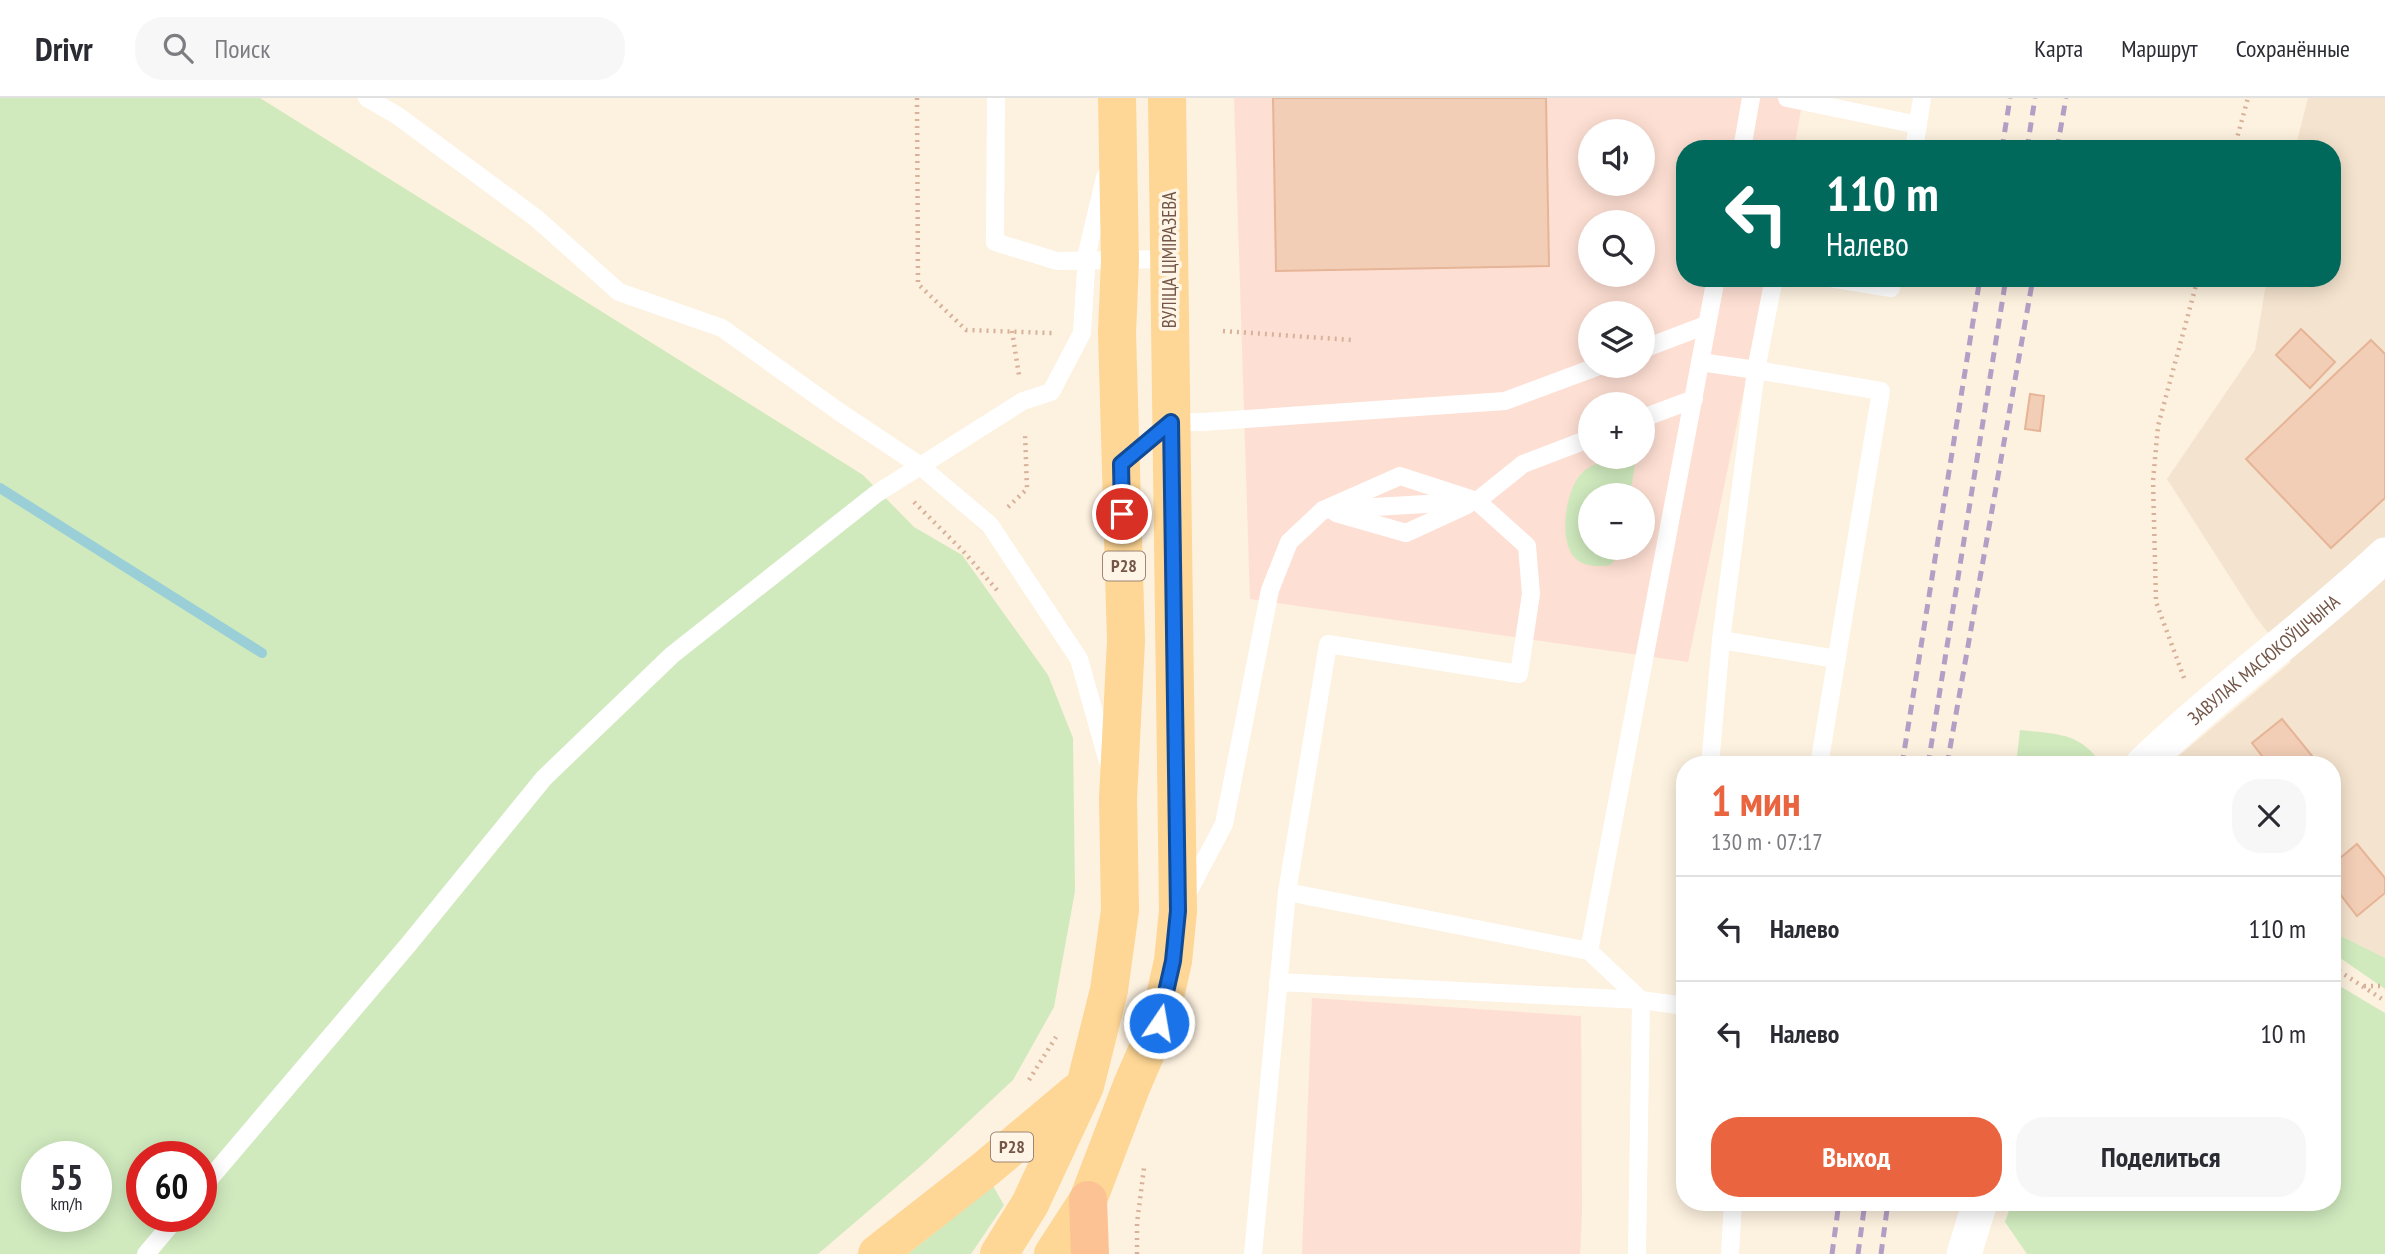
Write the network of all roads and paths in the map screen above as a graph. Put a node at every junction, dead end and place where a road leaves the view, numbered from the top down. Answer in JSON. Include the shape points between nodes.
{"nodes":[{"id":1,"x":367,"y":98,"type":"edge"},
{"id":2,"x":917,"y":98,"type":"edge"},
{"id":3,"x":996,"y":98,"type":"edge"},
{"id":4,"x":1167,"y":98,"type":"edge"},
{"id":5,"x":1751,"y":98,"type":"edge"},
{"id":6,"x":1787,"y":98,"type":"edge"},
{"id":7,"x":1922,"y":98,"type":"edge"},
{"id":8,"x":2248,"y":98,"type":"edge"},
{"id":9,"x":1117,"y":111,"type":"edge"},
{"id":10,"x":1918,"y":125,"type":"junction"},
{"id":11,"x":1743,"y":140,"type":"edge"},
{"id":12,"x":1916,"y":140,"type":"edge"},
{"id":13,"x":2236,"y":140,"type":"edge"},
{"id":14,"x":1168,"y":260,"type":"junction"},
{"id":15,"x":1103,"y":261,"type":"junction"},
{"id":16,"x":1714,"y":287,"type":"edge"},
{"id":17,"x":1772,"y":287,"type":"edge"},
{"id":18,"x":2196,"y":287,"type":"edge"},
{"id":19,"x":1706,"y":325,"type":"junction"},
{"id":20,"x":1012,"y":331,"type":"junction"},
{"id":21,"x":1223,"y":331,"type":"dead end"},
{"id":22,"x":1060,"y":333,"type":"dead end"},
{"id":23,"x":1351,"y":340,"type":"dead end"},
{"id":24,"x":1655,"y":344,"type":"edge"},
{"id":25,"x":1700,"y":362,"type":"junction"},
{"id":26,"x":1756,"y":370,"type":"junction"},
{"id":27,"x":1578,"y":374,"type":"edge"},
{"id":28,"x":1694,"y":399,"type":"junction"},
{"id":29,"x":1023,"y":401,"type":"junction"},
{"id":30,"x":1655,"y":414,"type":"edge"},
{"id":31,"x":1171,"y":422,"type":"junction"},
{"id":32,"x":1578,"y":443,"type":"edge"},
{"id":33,"x":1121,"y":464,"type":"junction"},
{"id":34,"x":919,"y":465,"type":"junction"},
{"id":35,"x":894,"y":482,"type":"junction"},
{"id":36,"x":1476,"y":501,"type":"junction"},
{"id":37,"x":1323,"y":510,"type":"junction"},
{"id":38,"x":990,"y":525,"type":"junction"},
{"id":39,"x":963,"y":551,"type":"junction"},
{"id":40,"x":2385,"y":555,"type":"edge"},
{"id":41,"x":997,"y":591,"type":"dead end"},
{"id":42,"x":1721,"y":640,"type":"junction"},
{"id":43,"x":1837,"y":659,"type":"junction"},
{"id":44,"x":2197,"y":715,"type":"junction"},
{"id":45,"x":1711,"y":756,"type":"edge"},
{"id":46,"x":1821,"y":756,"type":"edge"},
{"id":47,"x":2151,"y":756,"type":"edge"},
{"id":48,"x":1118,"y":798,"type":"junction"},
{"id":49,"x":1287,"y":892,"type":"junction"},
{"id":50,"x":1178,"y":911,"type":"junction"},
{"id":51,"x":1589,"y":951,"type":"junction"},
{"id":52,"x":2341,"y":972,"type":"edge"},
{"id":53,"x":1278,"y":982,"type":"junction"},
{"id":54,"x":2363,"y":986,"type":"junction"},
{"id":55,"x":2385,"y":986,"type":"edge"},
{"id":56,"x":1642,"y":1000,"type":"junction"},
{"id":57,"x":2385,"y":1001,"type":"edge"},
{"id":58,"x":1676,"y":1005,"type":"edge"},
{"id":59,"x":1062,"y":1025,"type":"dead end"},
{"id":60,"x":1027,"y":1082,"type":"dead end"},
{"id":61,"x":1085,"y":1086,"type":"junction"},
{"id":62,"x":217,"y":1170,"type":"edge"},
{"id":63,"x":1088,"y":1200,"type":"junction"},
{"id":64,"x":1732,"y":1211,"type":"edge"},
{"id":65,"x":1977,"y":1211,"type":"edge"},
{"id":66,"x":165,"y":1232,"type":"edge"},
{"id":67,"x":146,"y":1254,"type":"edge"},
{"id":68,"x":877,"y":1254,"type":"edge"},
{"id":69,"x":999,"y":1254,"type":"edge"},
{"id":70,"x":1053,"y":1254,"type":"edge"},
{"id":71,"x":1090,"y":1254,"type":"edge"},
{"id":72,"x":1253,"y":1254,"type":"edge"},
{"id":73,"x":1637,"y":1254,"type":"edge"},
{"id":74,"x":1730,"y":1254,"type":"edge"},
{"id":75,"x":1964,"y":1254,"type":"edge"}],
"edges":[{"from":1,"to":34,"type":"lane","via":[[536,219],[619,292],[722,328]]},
{"from":2,"to":20,"type":"path","via":[[918,284],[966,330]]},
{"from":3,"to":15,"type":"lane","via":[[995,242],[1057,261]]},
{"from":4,"to":14,"type":"main road","name":"ВУЛІЦА ЦІМІРАЗЕВА","number":"Р28"},
{"from":5,"to":11,"type":"lane"},
{"from":6,"to":10,"type":"lane"},
{"from":7,"to":10,"type":"lane"},
{"from":8,"to":13,"type":"path"},
{"from":9,"to":15,"type":"main road","number":"Р28"},
{"from":10,"to":12,"type":"lane"},
{"from":14,"to":15,"type":"lane"},
{"from":14,"to":31,"type":"main road","name":"ВУЛІЦА ЦІМІРАЗЕВА","number":"Р28"},
{"from":15,"to":29,"type":"lane","via":[[1083,333],[1051,392]]},
{"from":15,"to":33,"type":"main road","number":"Р28","via":[[1117,333]]},
{"from":16,"to":19,"type":"lane"},
{"from":17,"to":26,"type":"lane"},
{"from":18,"to":44,"type":"path","via":[[2158,426],[2153,481],[2156,602]]},
{"from":19,"to":24,"type":"lane"},
{"from":19,"to":25,"type":"lane"},
{"from":20,"to":22,"type":"path"},
{"from":20,"to":29,"type":"path"},
{"from":21,"to":23,"type":"path"},
{"from":25,"to":26,"type":"lane"},
{"from":25,"to":28,"type":"lane"},
{"from":26,"to":42,"type":"lane"},
{"from":26,"to":43,"type":"lane","via":[[1881,391]]},
{"from":27,"to":31,"type":"lane","via":[[1505,401]]},
{"from":28,"to":30,"type":"lane"},
{"from":28,"to":51,"type":"lane"},
{"from":29,"to":34,"type":"lane"},
{"from":29,"to":38,"type":"path","via":[[1027,489]]},
{"from":31,"to":33,"type":"lane"},
{"from":31,"to":50,"type":"main road","number":"Р28"},
{"from":32,"to":36,"type":"lane","via":[[1523,464]]},
{"from":33,"to":48,"type":"main road","number":"Р28","via":[[1126,641]]},
{"from":34,"to":35,"type":"lane"},
{"from":34,"to":38,"type":"lane"},
{"from":35,"to":39,"type":"path"},
{"from":35,"to":62,"type":"lane","via":[[672,655],[544,778]]},
{"from":36,"to":37,"type":"lane"},
{"from":36,"to":37,"type":"lane","via":[[1406,533]]},
{"from":36,"to":37,"type":"lane","via":[[1400,476]]},
{"from":36,"to":49,"type":"lane","via":[[1527,546],[1531,594],[1520,674],[1328,644]]},
{"from":37,"to":50,"type":"lane","via":[[1289,542],[1270,590],[1224,824]]},
{"from":38,"to":39,"type":"path"},
{"from":38,"to":48,"type":"lane","via":[[1079,659]]},
{"from":39,"to":41,"type":"path"},
{"from":40,"to":44,"type":"street","name":"ЗАВУЛАК МАСЮКОЎШЧЫНА"},
{"from":42,"to":43,"type":"lane"},
{"from":42,"to":45,"type":"lane"},
{"from":43,"to":46,"type":"lane"},
{"from":44,"to":47,"type":"street","name":"ЗАВУЛАК МАСЮКОЎШЧЫНА"},
{"from":48,"to":61,"type":"main road","number":"Р28","via":[[1120,910],[1109,990]]},
{"from":49,"to":51,"type":"lane"},
{"from":49,"to":53,"type":"lane"},
{"from":50,"to":63,"type":"main road","number":"Р28","via":[[1159,1023]]},
{"from":51,"to":56,"type":"lane"},
{"from":52,"to":54,"type":"path"},
{"from":53,"to":56,"type":"lane"},
{"from":53,"to":72,"type":"lane"},
{"from":54,"to":55,"type":"path"},
{"from":54,"to":57,"type":"path"},
{"from":56,"to":58,"type":"lane"},
{"from":56,"to":73,"type":"lane"},
{"from":59,"to":60,"type":"path"},
{"from":61,"to":68,"type":"main road","number":"Р28"},
{"from":61,"to":69,"type":"main road","number":"Р28","via":[[1030,1204]]},
{"from":63,"to":70,"type":"main road","number":"Р28"},
{"from":63,"to":71,"type":"highway","number":"Р28"},
{"from":64,"to":74,"type":"lane"},
{"from":65,"to":75,"type":"street"},
{"from":66,"to":67,"type":"lane"}]}
